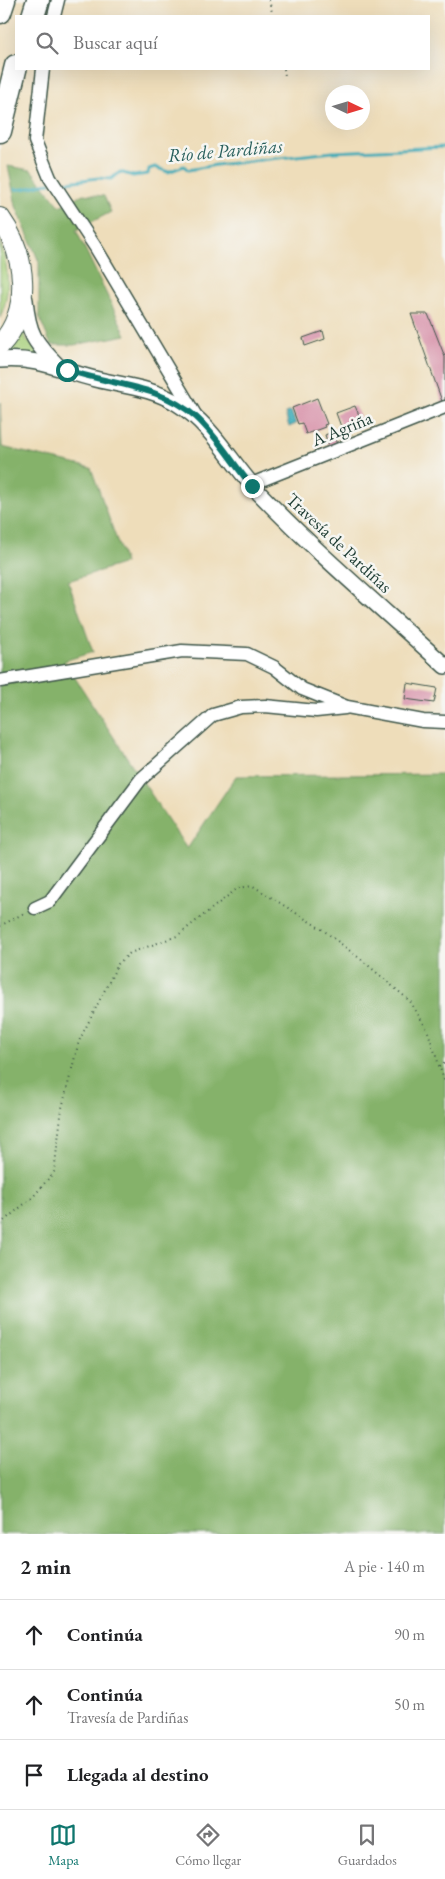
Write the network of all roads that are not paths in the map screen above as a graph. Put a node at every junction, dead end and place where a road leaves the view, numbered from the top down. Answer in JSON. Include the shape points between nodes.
{"nodes":[{"id":1,"x":4,"y":0,"type":"edge"},
{"id":2,"x":38,"y":0,"type":"edge"},
{"id":3,"x":58,"y":0,"type":"edge"},
{"id":4,"x":0,"y":12,"type":"edge"},
{"id":5,"x":33,"y":15,"type":"edge"},
{"id":6,"x":54,"y":15,"type":"edge"},
{"id":7,"x":15,"y":70,"type":"edge"},
{"id":8,"x":43,"y":70,"type":"edge"},
{"id":9,"x":0,"y":131,"type":"edge"},
{"id":10,"x":0,"y":218,"type":"edge"},
{"id":11,"x":23,"y":282,"type":"junction"},
{"id":12,"x":0,"y":345,"type":"edge"},
{"id":13,"x":0,"y":360,"type":"edge"},
{"id":14,"x":57,"y":365,"type":"junction"},
{"id":15,"x":445,"y":407,"type":"edge"},
{"id":16,"x":196,"y":418,"type":"junction"},
{"id":17,"x":252,"y":486,"type":"junction"},
{"id":18,"x":445,"y":666,"type":"edge"},
{"id":19,"x":0,"y":681,"type":"edge"},
{"id":20,"x":347,"y":707,"type":"junction"},
{"id":21,"x":445,"y":722,"type":"edge"},
{"id":22,"x":35,"y":908,"type":"road end"}],
"edges":[{"from":1,"to":4,"type":"highway"},
{"from":2,"to":5,"type":"highway"},
{"from":3,"to":6,"type":"street"},
{"from":7,"to":9,"type":"highway"},
{"from":8,"to":16,"type":"street","via":[[35,141],[50,178],[96,248]]},
{"from":10,"to":11,"type":"highway","via":[[20,256]]},
{"from":11,"to":12,"type":"highway","via":[[18,312]]},
{"from":11,"to":14,"type":"street","via":[[30,334]]},
{"from":13,"to":14,"type":"street","name":"Travesía de Pardiñas","via":[[30,360]]},
{"from":14,"to":16,"type":"street","name":"Travesía de Pardiñas","via":[[95,379],[159,394]]},
{"from":15,"to":17,"type":"street","name":"A Agriña"},
{"from":16,"to":17,"type":"street","name":"Travesía de Pardiñas"},
{"from":17,"to":18,"type":"street","name":"Travesía de Pardiñas"},
{"from":19,"to":20,"type":"street","via":[[182,651],[247,654],[274,667],[302,690]]},
{"from":20,"to":21,"type":"street"},
{"from":20,"to":22,"type":"street","via":[[316,711],[241,707],[213,715],[141,780],[50,901]]}]}
